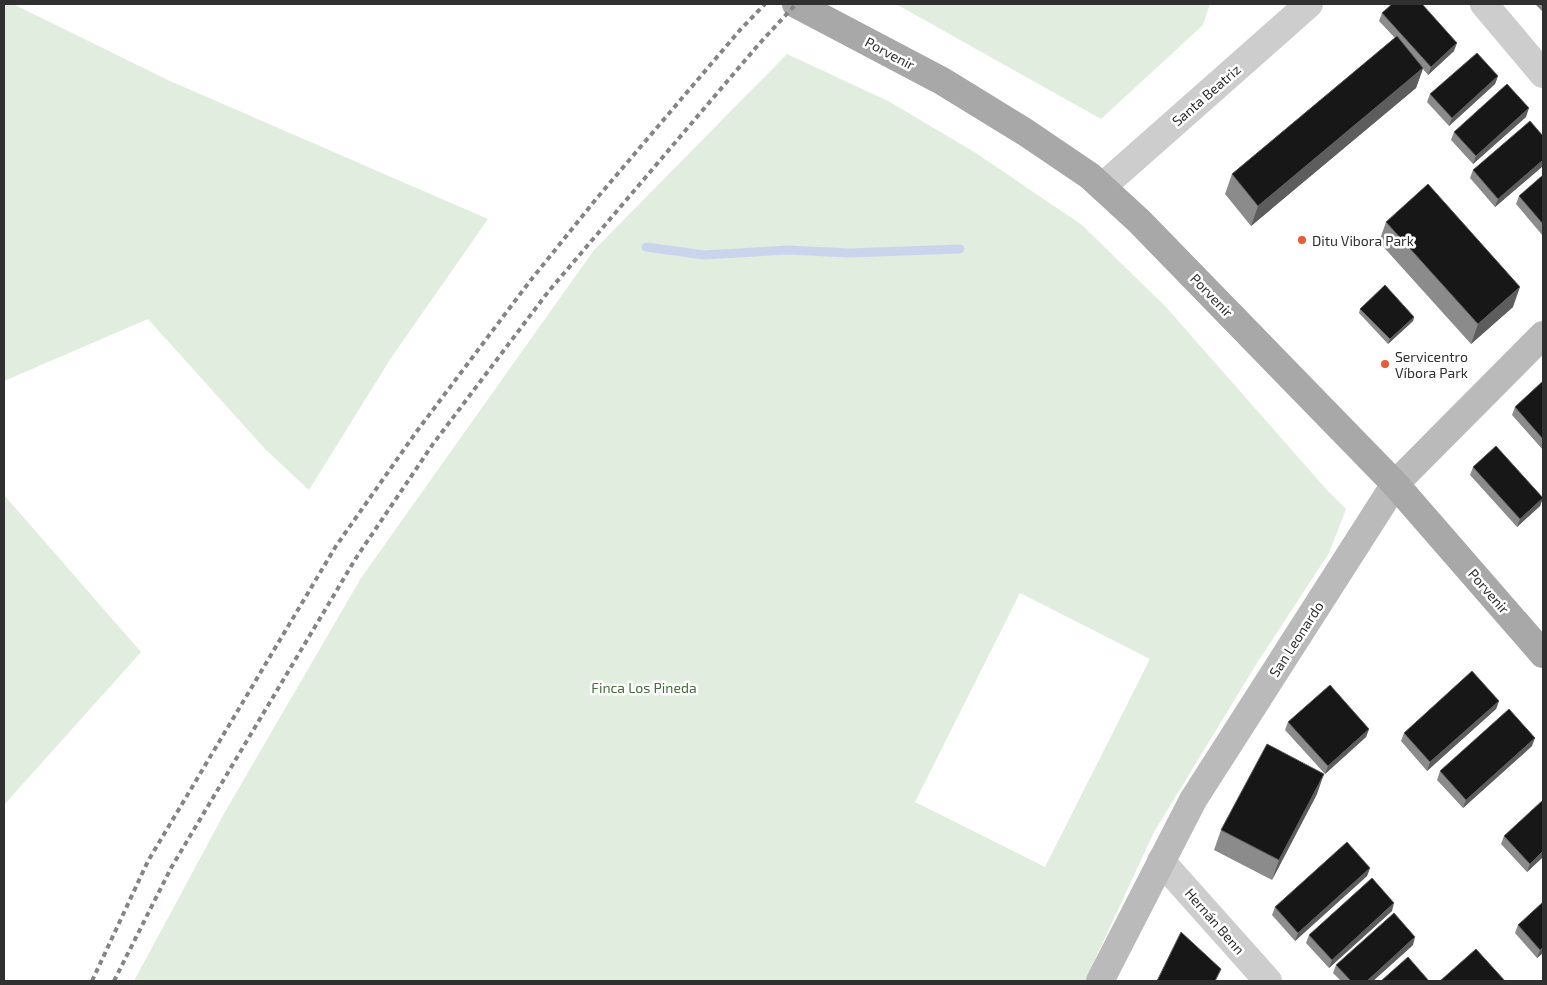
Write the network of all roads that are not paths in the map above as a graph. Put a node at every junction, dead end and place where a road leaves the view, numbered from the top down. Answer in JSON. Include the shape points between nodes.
{"nodes":[{"id":1,"x":1309,"y":4,"type":"edge"},
{"id":2,"x":1484,"y":4,"type":"edge"},
{"id":3,"x":806,"y":9,"type":"edge"},
{"id":4,"x":1543,"y":74,"type":"edge"},
{"id":5,"x":1102,"y":187,"type":"junction"},
{"id":6,"x":1543,"y":335,"type":"edge"},
{"id":7,"x":1395,"y":484,"type":"junction"},
{"id":8,"x":1543,"y":654,"type":"edge"},
{"id":9,"x":1161,"y":860,"type":"junction"},
{"id":10,"x":1100,"y":981,"type":"edge"},
{"id":11,"x":1268,"y":981,"type":"edge"}],
"edges":[{"from":1,"to":5,"type":"street","name":"Santa Beatriz"},
{"from":2,"to":4,"type":"street"},
{"from":3,"to":5,"type":"main road","name":"Porvenir","via":[[942,81],[1025,132]]},
{"from":5,"to":7,"type":"main road","name":"Porvenir","via":[[1139,220]]},
{"from":6,"to":7,"type":"street","name":"San Leonardo"},
{"from":7,"to":8,"type":"main road","name":"Porvenir"},
{"from":7,"to":9,"type":"street","name":"San Leonardo","via":[[1193,800]]},
{"from":9,"to":10,"type":"street","name":"San Leonardo"},
{"from":9,"to":11,"type":"street","name":"Hernán Benn"}]}
